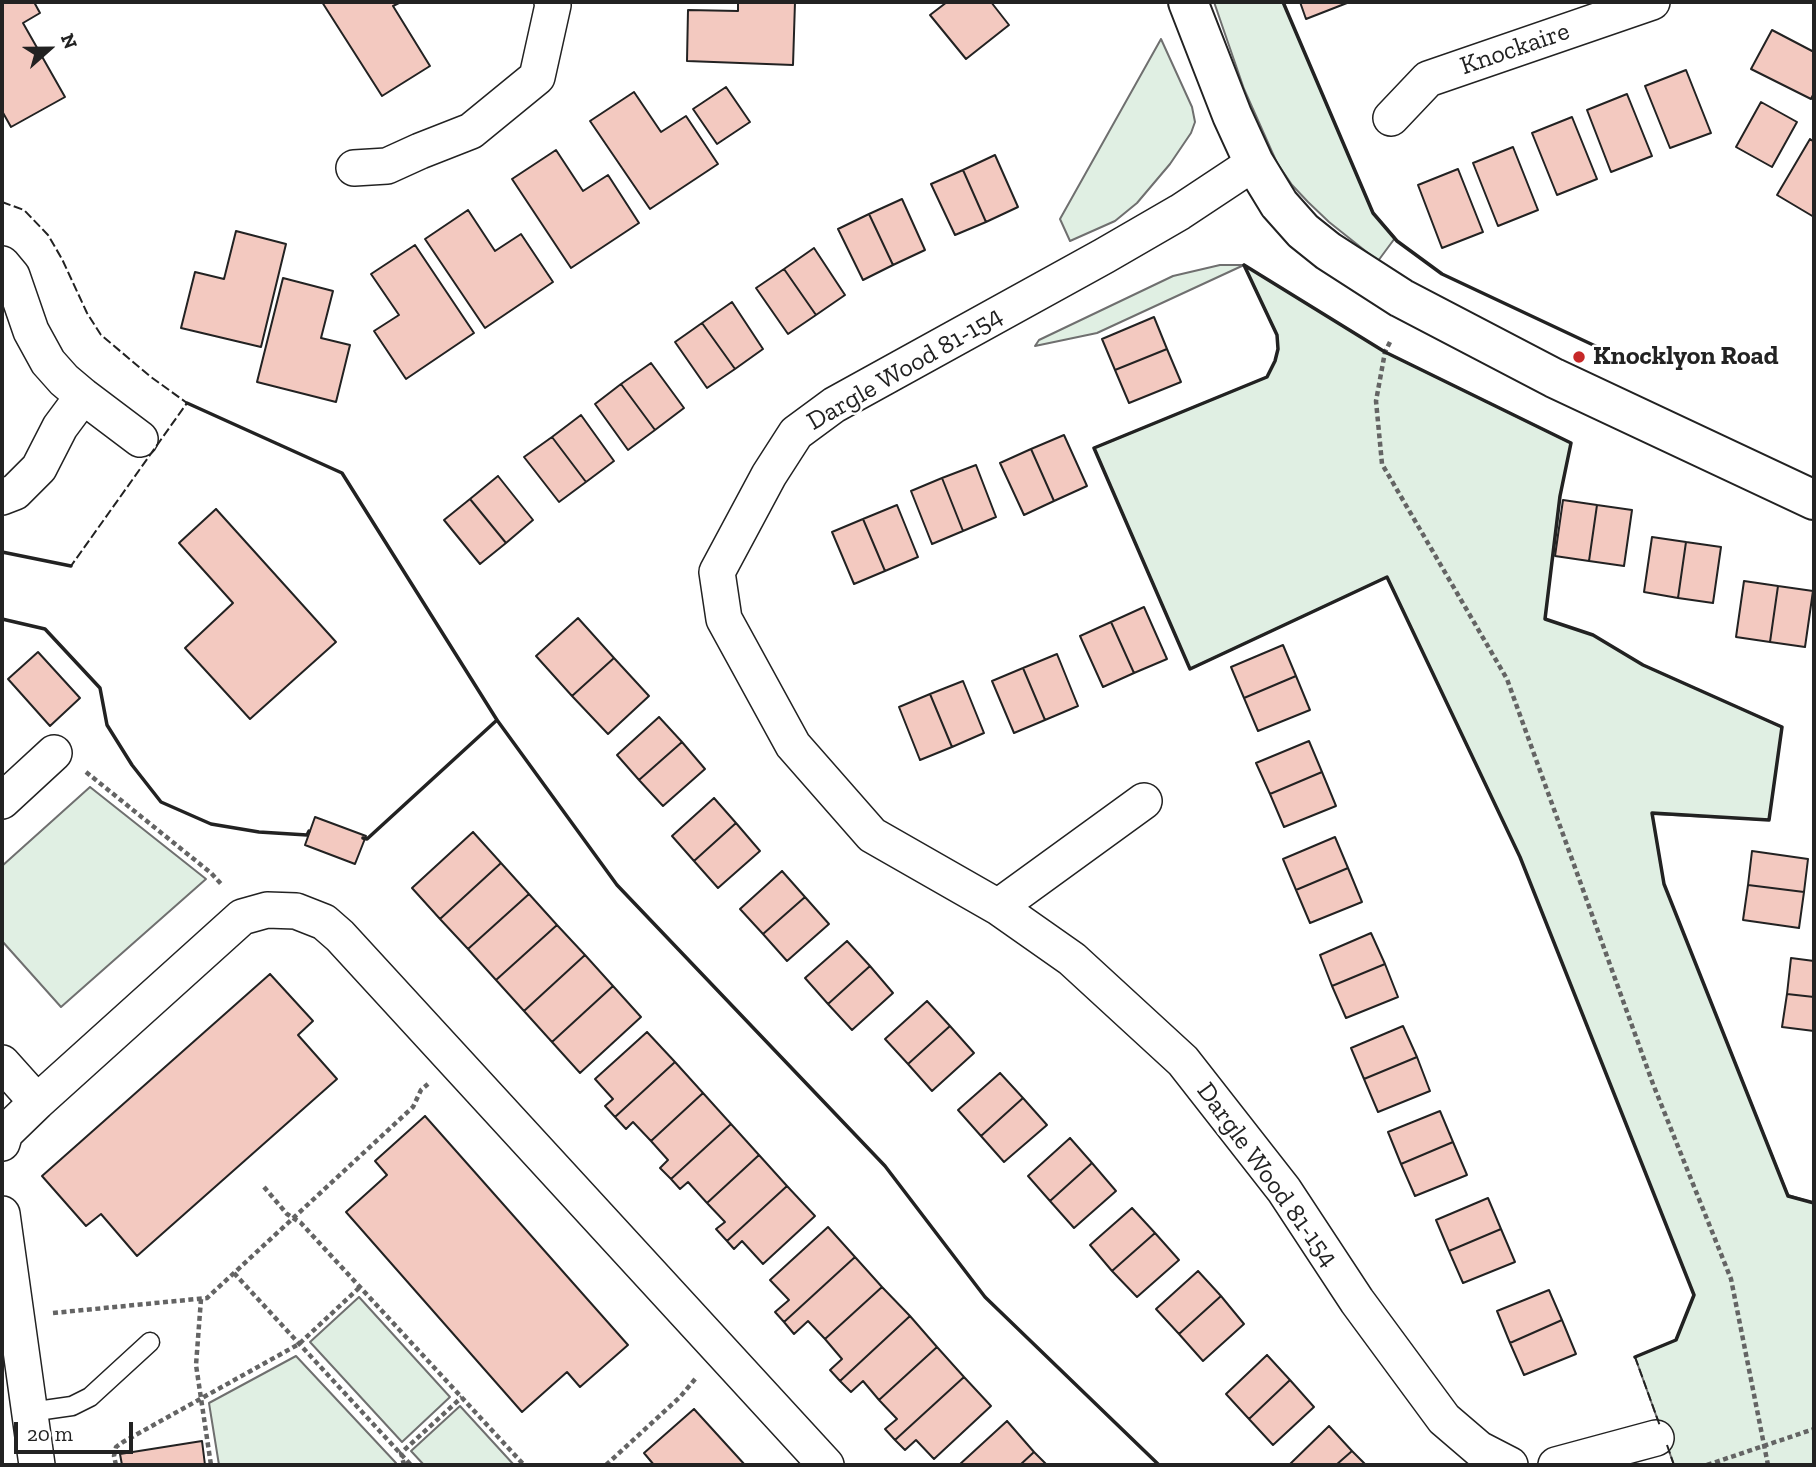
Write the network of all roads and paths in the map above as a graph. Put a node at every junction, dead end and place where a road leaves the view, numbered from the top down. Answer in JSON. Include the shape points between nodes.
{"nodes":[{"id":1,"x":552,"y":2,"type":"edge"},
{"id":2,"x":1188,"y":2,"type":"edge"},
{"id":3,"x":1652,"y":2,"type":"edge"},
{"id":4,"x":1391,"y":118,"type":"dead end"},
{"id":5,"x":1254,"y":163,"type":"junction"},
{"id":6,"x":354,"y":168,"type":"dead end"},
{"id":7,"x":2,"y":264,"type":"edge"},
{"id":8,"x":1390,"y":342,"type":"dead end"},
{"id":9,"x":83,"y":396,"type":"junction"},
{"id":10,"x":141,"y":439,"type":"dead end"},
{"id":11,"x":2,"y":497,"type":"edge"},
{"id":12,"x":1814,"y":500,"type":"edge"},
{"id":13,"x":54,"y":753,"type":"dead end"},
{"id":14,"x":85,"y":771,"type":"dead end"},
{"id":15,"x":2,"y":801,"type":"edge"},
{"id":16,"x":1144,"y":801,"type":"dead end"},
{"id":17,"x":229,"y":893,"type":"dead end"},
{"id":18,"x":998,"y":907,"type":"junction"},
{"id":19,"x":2,"y":1063,"type":"edge"},
{"id":20,"x":436,"y":1076,"type":"dead end"},
{"id":21,"x":37,"y":1102,"type":"junction"},
{"id":22,"x":2,"y":1143,"type":"edge"},
{"id":23,"x":264,"y":1187,"type":"dead end"},
{"id":24,"x":2,"y":1214,"type":"edge"},
{"id":25,"x":294,"y":1218,"type":"junction"},
{"id":26,"x":234,"y":1273,"type":"junction"},
{"id":27,"x":360,"y":1286,"type":"junction"},
{"id":28,"x":201,"y":1299,"type":"junction"},
{"id":29,"x":17,"y":1317,"type":"junction"},
{"id":30,"x":150,"y":1342,"type":"dead end"},
{"id":31,"x":299,"y":1344,"type":"junction"},
{"id":32,"x":700,"y":1374,"type":"dead end"},
{"id":33,"x":462,"y":1397,"type":"junction"},
{"id":34,"x":201,"y":1398,"type":"junction"},
{"id":35,"x":30,"y":1412,"type":"junction"},
{"id":36,"x":1814,"y":1429,"type":"edge"},
{"id":37,"x":1656,"y":1438,"type":"dead end"},
{"id":38,"x":1764,"y":1447,"type":"junction"},
{"id":39,"x":401,"y":1453,"type":"junction"},
{"id":40,"x":37,"y":1465,"type":"edge"},
{"id":41,"x":116,"y":1465,"type":"edge"},
{"id":42,"x":211,"y":1465,"type":"edge"},
{"id":43,"x":404,"y":1465,"type":"edge"},
{"id":44,"x":411,"y":1465,"type":"edge"},
{"id":45,"x":524,"y":1465,"type":"edge"},
{"id":46,"x":606,"y":1465,"type":"edge"},
{"id":47,"x":826,"y":1465,"type":"edge"},
{"id":48,"x":1510,"y":1465,"type":"edge"},
{"id":49,"x":1556,"y":1465,"type":"edge"},
{"id":50,"x":1707,"y":1465,"type":"edge"},
{"id":51,"x":1768,"y":1465,"type":"edge"}],
"edges":[{"from":1,"to":6,"type":"street","via":[[537,77],[471,131],[387,166]]},
{"from":2,"to":5,"type":"street"},
{"from":3,"to":4,"type":"street","name":"Knockaire","via":[[1428,79]]},
{"from":5,"to":12,"type":"street","via":[[1279,204],[1303,231],[1401,298],[1554,378]]},
{"from":5,"to":18,"type":"street","name":"Dargle Wood 81-154","via":[[1104,256],[834,405],[796,433],[717,572],[724,619],[793,745],[872,835]]},
{"from":7,"to":9,"type":"street","via":[[12,276],[31,331],[48,362]]},
{"from":8,"to":38,"type":"path","via":[[1376,401],[1382,464],[1507,679],[1653,1084],[1731,1279]]},
{"from":9,"to":10,"type":"street"},
{"from":9,"to":11,"type":"street","via":[[39,468],[15,492]]},
{"from":13,"to":15,"type":"street"},
{"from":14,"to":17,"type":"path","via":[[211,873]]},
{"from":16,"to":18,"type":"street"},
{"from":18,"to":48,"type":"street","name":"Dargle Wood 81-154","via":[[1072,959],[1183,1061],[1284,1190],[1357,1301],[1444,1419],[1479,1449]]},
{"from":19,"to":21,"type":"street"},
{"from":20,"to":25,"type":"path","via":[[421,1090],[413,1107]]},
{"from":21,"to":22,"type":"street","via":[[5,1133]]},
{"from":21,"to":47,"type":"street","via":[[242,917],[267,910],[296,911],[324,922]]},
{"from":23,"to":25,"type":"path"},
{"from":24,"to":29,"type":"street"},
{"from":25,"to":26,"type":"path"},
{"from":25,"to":27,"type":"path"},
{"from":26,"to":28,"type":"path"},
{"from":26,"to":31,"type":"path"},
{"from":27,"to":31,"type":"path"},
{"from":27,"to":33,"type":"path"},
{"from":28,"to":29,"type":"path"},
{"from":28,"to":34,"type":"path","via":[[196,1361]]},
{"from":29,"to":35,"type":"street"},
{"from":30,"to":35,"type":"lane","via":[[90,1397],[72,1406]]},
{"from":31,"to":34,"type":"path"},
{"from":31,"to":39,"type":"path"},
{"from":32,"to":46,"type":"path"},
{"from":33,"to":39,"type":"path"},
{"from":33,"to":45,"type":"path"},
{"from":34,"to":41,"type":"path","via":[[116,1447]]},
{"from":34,"to":42,"type":"path"},
{"from":35,"to":40,"type":"street"},
{"from":36,"to":38,"type":"path"},
{"from":37,"to":49,"type":"street"},
{"from":38,"to":50,"type":"path"},
{"from":38,"to":51,"type":"path"},
{"from":39,"to":43,"type":"path"},
{"from":39,"to":44,"type":"path"}]}
